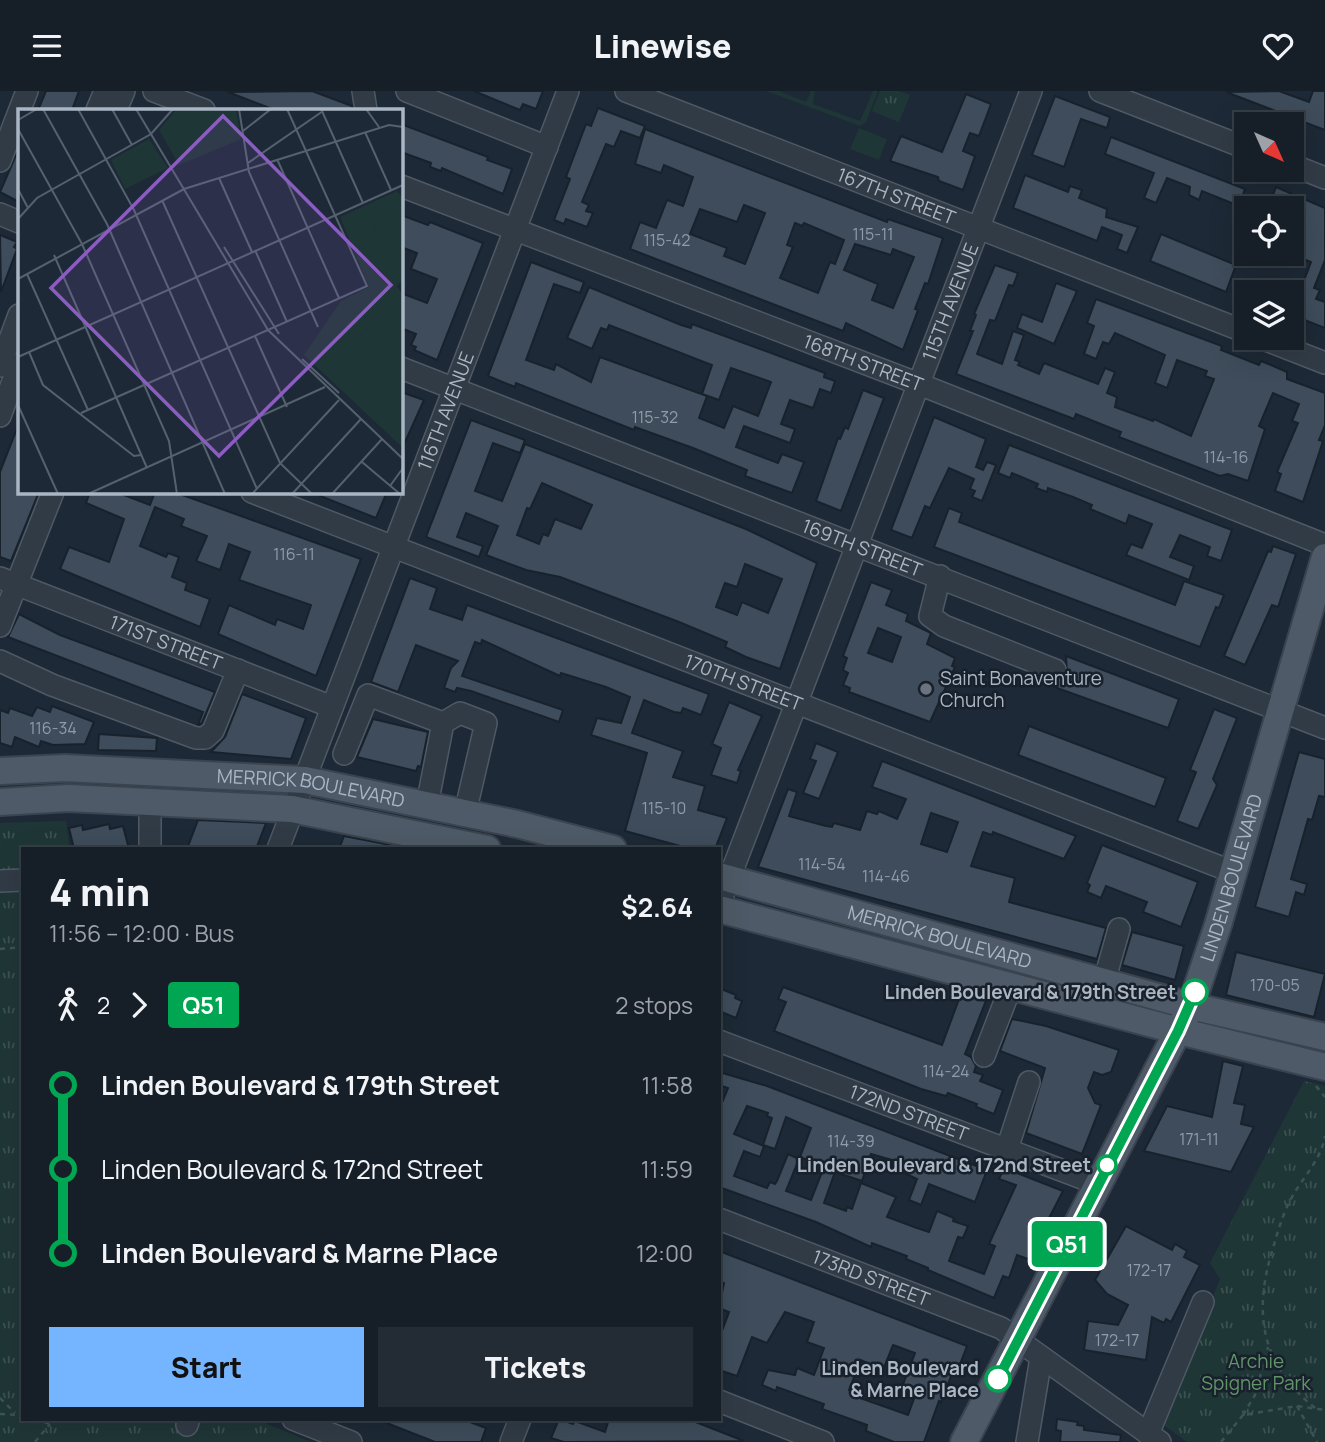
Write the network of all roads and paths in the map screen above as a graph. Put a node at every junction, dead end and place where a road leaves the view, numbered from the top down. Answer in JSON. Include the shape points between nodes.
{"nodes":[{"id":1,"x":27,"y":91,"type":"edge"},
{"id":2,"x":105,"y":91,"type":"edge"},
{"id":3,"x":124,"y":91,"type":"edge"},
{"id":4,"x":153,"y":91,"type":"edge"},
{"id":5,"x":210,"y":91,"type":"edge"},
{"id":6,"x":363,"y":91,"type":"edge"},
{"id":7,"x":407,"y":91,"type":"edge"},
{"id":8,"x":568,"y":91,"type":"edge"},
{"id":9,"x":626,"y":91,"type":"edge"},
{"id":10,"x":1031,"y":91,"type":"edge"},
{"id":11,"x":1100,"y":91,"type":"edge"},
{"id":12,"x":20,"y":109,"type":"edge"},
{"id":13,"x":97,"y":109,"type":"edge"},
{"id":14,"x":117,"y":109,"type":"edge"},
{"id":15,"x":200,"y":109,"type":"edge"},
{"id":16,"x":203,"y":109,"type":"edge"},
{"id":17,"x":366,"y":109,"type":"edge"},
{"id":18,"x":18,"y":114,"type":"edge"},
{"id":19,"x":1234,"y":143,"type":"edge"},
{"id":20,"x":547,"y":147,"type":"junction"},
{"id":21,"x":0,"y":160,"type":"edge"},
{"id":22,"x":1304,"y":170,"type":"edge"},
{"id":23,"x":1325,"y":178,"type":"edge"},
{"id":24,"x":402,"y":186,"type":"edge"},
{"id":25,"x":0,"y":215,"type":"edge"},
{"id":26,"x":18,"y":222,"type":"edge"},
{"id":27,"x":979,"y":226,"type":"junction"},
{"id":28,"x":516,"y":230,"type":"junction"},
{"id":29,"x":18,"y":317,"type":"edge"},
{"id":30,"x":1234,"y":327,"type":"edge"},
{"id":31,"x":1292,"y":350,"type":"edge"},
{"id":32,"x":1325,"y":363,"type":"edge"},
{"id":33,"x":0,"y":366,"type":"edge"},
{"id":34,"x":18,"y":368,"type":"edge"},
{"id":35,"x":402,"y":368,"type":"edge"},
{"id":36,"x":919,"y":384,"type":"junction"},
{"id":37,"x":454,"y":389,"type":"junction"},
{"id":38,"x":7,"y":403,"type":"edge"},
{"id":39,"x":52,"y":493,"type":"edge"},
{"id":40,"x":255,"y":493,"type":"edge"},
{"id":41,"x":857,"y":544,"type":"junction"},
{"id":42,"x":1325,"y":545,"type":"edge"},
{"id":43,"x":395,"y":546,"type":"junction"},
{"id":44,"x":1325,"y":557,"type":"edge"},
{"id":45,"x":940,"y":576,"type":"junction"},
{"id":46,"x":8,"y":581,"type":"edge"},
{"id":47,"x":0,"y":626,"type":"edge"},
{"id":48,"x":0,"y":661,"type":"edge"},
{"id":49,"x":238,"y":670,"type":"junction"},
{"id":50,"x":1055,"y":670,"type":"dead end"},
{"id":51,"x":796,"y":703,"type":"junction"},
{"id":52,"x":332,"y":707,"type":"junction"},
{"id":53,"x":1281,"y":709,"type":"junction"},
{"id":54,"x":443,"y":723,"type":"junction"},
{"id":55,"x":1325,"y":728,"type":"edge"},
{"id":56,"x":344,"y":754,"type":"dead end"},
{"id":57,"x":0,"y":771,"type":"edge"},
{"id":58,"x":304,"y":780,"type":"junction"},
{"id":59,"x":0,"y":801,"type":"edge"},
{"id":60,"x":150,"y":802,"type":"junction"},
{"id":61,"x":427,"y":805,"type":"junction"},
{"id":62,"x":292,"y":809,"type":"junction"},
{"id":63,"x":465,"y":813,"type":"junction"},
{"id":64,"x":503,"y":821,"type":"junction"},
{"id":65,"x":150,"y":847,"type":"edge"},
{"id":66,"x":279,"y":847,"type":"edge"},
{"id":67,"x":477,"y":847,"type":"edge"},
{"id":68,"x":500,"y":847,"type":"edge"},
{"id":69,"x":605,"y":847,"type":"edge"},
{"id":70,"x":1233,"y":872,"type":"junction"},
{"id":71,"x":724,"y":878,"type":"edge"},
{"id":72,"x":0,"y":880,"type":"edge"},
{"id":73,"x":21,"y":880,"type":"edge"},
{"id":74,"x":721,"y":895,"type":"edge"},
{"id":75,"x":721,"y":908,"type":"edge"},
{"id":76,"x":1119,"y":929,"type":"dead end"},
{"id":77,"x":21,"y":947,"type":"edge"},
{"id":78,"x":0,"y":949,"type":"edge"},
{"id":79,"x":1104,"y":982,"type":"junction"},
{"id":80,"x":1011,"y":986,"type":"junction"},
{"id":81,"x":1191,"y":1006,"type":"junction"},
{"id":82,"x":1178,"y":1031,"type":"junction"},
{"id":83,"x":1325,"y":1037,"type":"edge"},
{"id":84,"x":721,"y":1042,"type":"edge"},
{"id":85,"x":984,"y":1056,"type":"dead end"},
{"id":86,"x":1318,"y":1073,"type":"edge"},
{"id":87,"x":1029,"y":1082,"type":"dead end"},
{"id":88,"x":1325,"y":1097,"type":"edge"},
{"id":89,"x":1325,"y":1136,"type":"edge"},
{"id":90,"x":1007,"y":1150,"type":"junction"},
{"id":91,"x":1325,"y":1153,"type":"edge"},
{"id":92,"x":1319,"y":1156,"type":"junction"},
{"id":93,"x":1098,"y":1184,"type":"junction"},
{"id":94,"x":721,"y":1220,"type":"edge"},
{"id":95,"x":1203,"y":1302,"type":"dead end"},
{"id":96,"x":1018,"y":1342,"type":"junction"},
{"id":97,"x":1268,"y":1347,"type":"junction"},
{"id":98,"x":1041,"y":1358,"type":"junction"},
{"id":99,"x":0,"y":1398,"type":"edge"},
{"id":100,"x":721,"y":1402,"type":"edge"},
{"id":101,"x":1297,"y":1406,"type":"junction"},
{"id":102,"x":1315,"y":1408,"type":"junction"},
{"id":103,"x":1325,"y":1410,"type":"edge"},
{"id":104,"x":16,"y":1413,"type":"junction"},
{"id":105,"x":0,"y":1414,"type":"edge"},
{"id":106,"x":21,"y":1414,"type":"edge"},
{"id":107,"x":1243,"y":1415,"type":"junction"},
{"id":108,"x":41,"y":1421,"type":"edge"},
{"id":109,"x":54,"y":1421,"type":"edge"},
{"id":110,"x":298,"y":1421,"type":"edge"},
{"id":111,"x":519,"y":1421,"type":"edge"},
{"id":112,"x":50,"y":1424,"type":"junction"},
{"id":113,"x":1154,"y":1438,"type":"edge"},
{"id":114,"x":967,"y":1441,"type":"edge"},
{"id":115,"x":35,"y":1442,"type":"edge"},
{"id":116,"x":351,"y":1442,"type":"edge"},
{"id":117,"x":511,"y":1442,"type":"edge"},
{"id":118,"x":823,"y":1442,"type":"edge"},
{"id":119,"x":1027,"y":1442,"type":"edge"},
{"id":120,"x":1220,"y":1442,"type":"edge"},
{"id":121,"x":1317,"y":1442,"type":"edge"}],
"edges":[{"from":1,"to":12,"type":"street"},
{"from":2,"to":13,"type":"street"},
{"from":3,"to":14,"type":"street"},
{"from":4,"to":15,"type":"street"},
{"from":5,"to":16,"type":"street"},
{"from":6,"to":17,"type":"street"},
{"from":7,"to":20,"type":"street"},
{"from":8,"to":20,"type":"street","name":"116TH AVENUE"},
{"from":9,"to":27,"type":"street","name":"167TH STREET"},
{"from":10,"to":27,"type":"street","name":"115TH AVENUE"},
{"from":11,"to":19,"type":"street"},
{"from":18,"to":21,"type":"street"},
{"from":20,"to":28,"type":"street","name":"116TH AVENUE"},
{"from":22,"to":23,"type":"street"},
{"from":24,"to":28,"type":"street","name":"168TH STREET"},
{"from":25,"to":26,"type":"street"},
{"from":27,"to":30,"type":"street","name":"167TH STREET"},
{"from":27,"to":36,"type":"street","name":"115TH AVENUE"},
{"from":28,"to":36,"type":"street","name":"168TH STREET"},
{"from":28,"to":37,"type":"street","name":"116TH AVENUE"},
{"from":29,"to":33,"type":"street"},
{"from":31,"to":32,"type":"street"},
{"from":34,"to":38,"type":"street"},
{"from":35,"to":37,"type":"street","name":"169TH STREET"},
{"from":36,"to":41,"type":"street","name":"115TH AVENUE"},
{"from":36,"to":42,"type":"street","name":"168TH STREET"},
{"from":37,"to":41,"type":"street","name":"169TH STREET"},
{"from":37,"to":43,"type":"street","name":"116TH AVENUE"},
{"from":39,"to":46,"type":"street"},
{"from":40,"to":43,"type":"street","name":"170TH STREET"},
{"from":41,"to":45,"type":"street","name":"169TH STREET"},
{"from":41,"to":51,"type":"street","name":"115TH AVENUE"},
{"from":43,"to":51,"type":"street","name":"170TH STREET"},
{"from":43,"to":52,"type":"street","name":"116TH AVENUE"},
{"from":44,"to":53,"type":"main road","name":"LINDEN BOULEVARD"},
{"from":45,"to":50,"type":"street","via":[[930,616],[944,626]]},
{"from":45,"to":53,"type":"street","name":"169TH STREET"},
{"from":46,"to":47,"type":"street"},
{"from":46,"to":49,"type":"street","name":"171ST STREET"},
{"from":48,"to":49,"type":"street","via":[[196,739],[214,731]]},
{"from":49,"to":52,"type":"street","name":"171ST STREET"},
{"from":51,"to":70,"type":"street","name":"170TH STREET"},
{"from":51,"to":71,"type":"street","name":"115TH AVENUE"},
{"from":52,"to":58,"type":"street","name":"116TH AVENUE"},
{"from":53,"to":55,"type":"street","name":"169TH STREET"},
{"from":53,"to":70,"type":"main road","name":"LINDEN BOULEVARD"},
{"from":54,"to":56,"type":"street","via":[[368,695]]},
{"from":54,"to":61,"type":"street"},
{"from":54,"to":63,"type":"street","via":[[460,713],[486,723]]},
{"from":57,"to":58,"type":"main road","name":"MERRICK BOULEVARD","via":[[65,768]]},
{"from":58,"to":61,"type":"main road","name":"MERRICK BOULEVARD"},
{"from":58,"to":62,"type":"street","name":"116TH AVENUE"},
{"from":59,"to":60,"type":"main road","name":"MERRICK BOULEVARD"},
{"from":60,"to":62,"type":"main road","name":"MERRICK BOULEVARD"},
{"from":60,"to":65,"type":"street"},
{"from":61,"to":63,"type":"main road","name":"MERRICK BOULEVARD"},
{"from":62,"to":66,"type":"street","name":"116TH AVENUE"},
{"from":62,"to":67,"type":"main road","name":"MERRICK BOULEVARD"},
{"from":63,"to":64,"type":"main road","name":"MERRICK BOULEVARD"},
{"from":64,"to":68,"type":"main road"},
{"from":64,"to":69,"type":"main road","name":"MERRICK BOULEVARD"},
{"from":70,"to":81,"type":"main road","name":"LINDEN BOULEVARD"},
{"from":71,"to":74,"type":"street","name":"115TH AVENUE"},
{"from":71,"to":79,"type":"main road","name":"MERRICK BOULEVARD"},
{"from":72,"to":73,"type":"street"},
{"from":75,"to":80,"type":"main road","name":"MERRICK BOULEVARD"},
{"from":76,"to":79,"type":"street"},
{"from":77,"to":78,"type":"path"},
{"from":79,"to":81,"type":"main road","name":"MERRICK BOULEVARD"},
{"from":80,"to":82,"type":"main road","name":"MERRICK BOULEVARD"},
{"from":80,"to":85,"type":"street"},
{"from":81,"to":82,"type":"main road","name":"LINDEN BOULEVARD"},
{"from":81,"to":83,"type":"main road","name":"MERRICK BOULEVARD"},
{"from":82,"to":86,"type":"main road","name":"MERRICK BOULEVARD"},
{"from":82,"to":93,"type":"main road","name":"LINDEN BOULEVARD"},
{"from":84,"to":90,"type":"street","name":"172ND STREET"},
{"from":86,"to":88,"type":"path"},
{"from":87,"to":90,"type":"street"},
{"from":89,"to":92,"type":"path"},
{"from":90,"to":93,"type":"street","name":"172ND STREET"},
{"from":91,"to":92,"type":"path"},
{"from":92,"to":97,"type":"path","via":[[1291,1199],[1265,1272],[1261,1315]]},
{"from":93,"to":96,"type":"main road","name":"LINDEN BOULEVARD"},
{"from":94,"to":96,"type":"street","name":"173RD STREET","via":[[1001,1328]]},
{"from":95,"to":113,"type":"street"},
{"from":96,"to":98,"type":"street","name":"173RD STREET"},
{"from":96,"to":114,"type":"main road","name":"LINDEN BOULEVARD"},
{"from":97,"to":102,"type":"path","via":[[1292,1388]]},
{"from":97,"to":107,"type":"path","via":[[1255,1395]]},
{"from":98,"to":113,"type":"street","name":"173RD STREET"},
{"from":98,"to":119,"type":"street"},
{"from":99,"to":104,"type":"path"},
{"from":100,"to":118,"type":"street"},
{"from":101,"to":102,"type":"path"},
{"from":101,"to":107,"type":"path"},
{"from":101,"to":121,"type":"path"},
{"from":102,"to":103,"type":"path"},
{"from":104,"to":105,"type":"path"},
{"from":104,"to":106,"type":"path"},
{"from":107,"to":120,"type":"path"},
{"from":108,"to":112,"type":"path"},
{"from":109,"to":112,"type":"path"},
{"from":110,"to":116,"type":"street"},
{"from":111,"to":117,"type":"street"},
{"from":112,"to":115,"type":"path"}]}
